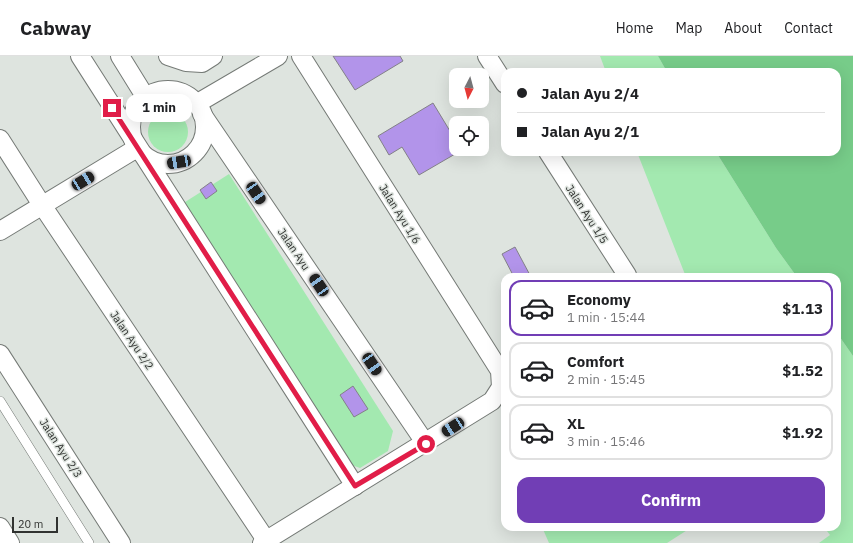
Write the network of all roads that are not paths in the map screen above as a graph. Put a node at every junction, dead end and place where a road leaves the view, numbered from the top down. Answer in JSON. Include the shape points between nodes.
{"nodes":[{"id":1,"x":80,"y":56,"type":"edge"},
{"id":2,"x":120,"y":56,"type":"edge"},
{"id":3,"x":168,"y":56,"type":"edge"},
{"id":4,"x":213,"y":56,"type":"edge"},
{"id":5,"x":278,"y":56,"type":"edge"},
{"id":6,"x":300,"y":56,"type":"edge"},
{"id":7,"x":487,"y":56,"type":"edge"},
{"id":8,"x":501,"y":78,"type":"edge"},
{"id":9,"x":146,"y":98,"type":"junction"},
{"id":10,"x":199,"y":109,"type":"junction"},
{"id":11,"x":0,"y":139,"type":"edge"},
{"id":12,"x":137,"y":148,"type":"junction"},
{"id":13,"x":551,"y":156,"type":"edge"},
{"id":14,"x":42,"y":205,"type":"junction"},
{"id":15,"x":0,"y":231,"type":"edge"},
{"id":16,"x":626,"y":273,"type":"edge"},
{"id":17,"x":0,"y":354,"type":"edge"},
{"id":18,"x":0,"y":402,"type":"edge"},
{"id":19,"x":426,"y":444,"type":"junction"},
{"id":20,"x":355,"y":486,"type":"junction"},
{"id":21,"x":0,"y":527,"type":"edge"},
{"id":22,"x":264,"y":542,"type":"edge"},
{"id":23,"x":10,"y":543,"type":"edge"},
{"id":24,"x":89,"y":543,"type":"edge"},
{"id":25,"x":122,"y":543,"type":"edge"}],
"edges":[{"from":1,"to":12,"type":"street"},
{"from":2,"to":9,"type":"street"},
{"from":3,"to":4,"type":"street","via":[[186,62],[202,63]]},
{"from":5,"to":10,"type":"street"},
{"from":6,"to":19,"type":"street","name":"Jalan Ayu 1/6","via":[[500,371],[501,387],[492,401]]},
{"from":7,"to":8,"type":"street"},
{"from":9,"to":10,"type":"street","via":[[161,92],[178,92],[188,97]]},
{"from":9,"to":12,"type":"street","via":[[138,106],[132,121],[132,138]]},
{"from":10,"to":12,"type":"street","via":[[204,126],[203,137],[198,148],[184,160],[167,164],[156,162]]},
{"from":10,"to":19,"type":"street","name":"Jalan Ayu"},
{"from":11,"to":14,"type":"street","name":"Jalan Ayu 2/2"},
{"from":12,"to":14,"type":"street"},
{"from":12,"to":20,"type":"street"},
{"from":13,"to":16,"type":"street","name":"Jalan Ayu 1/5"},
{"from":14,"to":15,"type":"street"},
{"from":14,"to":22,"type":"street","name":"Jalan Ayu 2/2"},
{"from":17,"to":25,"type":"street","name":"Jalan Ayu 2/3"},
{"from":18,"to":24,"type":"lane"},
{"from":19,"to":20,"type":"street"},
{"from":20,"to":22,"type":"street"},
{"from":21,"to":23,"type":"street"}]}
